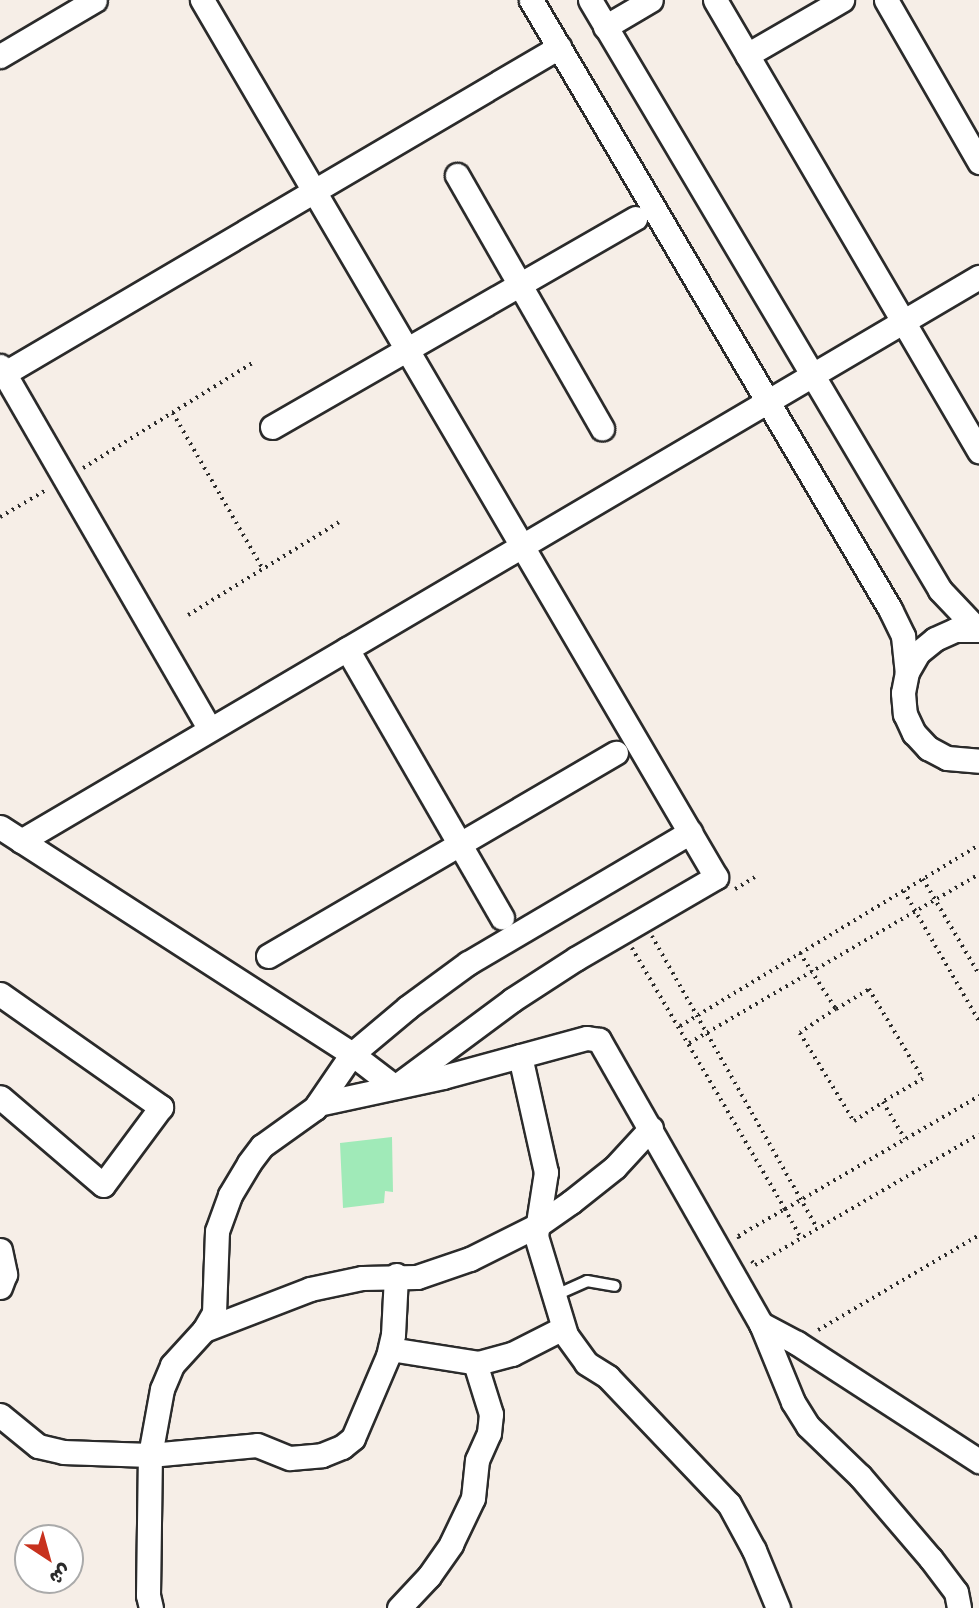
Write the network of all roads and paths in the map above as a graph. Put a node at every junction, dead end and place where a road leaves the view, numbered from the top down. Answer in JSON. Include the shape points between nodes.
{"nodes":[{"id":1,"x":95,"y":0,"type":"edge"},
{"id":2,"x":202,"y":0,"type":"edge"},
{"id":3,"x":531,"y":0,"type":"edge"},
{"id":4,"x":590,"y":0,"type":"edge"},
{"id":5,"x":651,"y":0,"type":"edge"},
{"id":6,"x":715,"y":0,"type":"edge"},
{"id":7,"x":842,"y":0,"type":"edge"},
{"id":8,"x":886,"y":0,"type":"edge"},
{"id":9,"x":605,"y":27,"type":"junction"},
{"id":10,"x":559,"y":47,"type":"junction"},
{"id":11,"x":747,"y":55,"type":"junction"},
{"id":12,"x":0,"y":56,"type":"edge"},
{"id":13,"x":979,"y":162,"type":"edge"},
{"id":14,"x":457,"y":175,"type":"dead end"},
{"id":15,"x":313,"y":189,"type":"junction"},
{"id":16,"x":635,"y":218,"type":"dead end"},
{"id":17,"x":979,"y":277,"type":"edge"},
{"id":18,"x":520,"y":285,"type":"junction"},
{"id":19,"x":903,"y":321,"type":"junction"},
{"id":20,"x":407,"y":350,"type":"junction"},
{"id":21,"x":254,"y":362,"type":"dead end"},
{"id":22,"x":1,"y":371,"type":"edge"},
{"id":23,"x":813,"y":374,"type":"junction"},
{"id":24,"x":768,"y":401,"type":"junction"},
{"id":25,"x":173,"y":413,"type":"junction"},
{"id":26,"x":272,"y":427,"type":"dead end"},
{"id":27,"x":602,"y":428,"type":"dead end"},
{"id":28,"x":979,"y":451,"type":"edge"},
{"id":29,"x":66,"y":478,"type":"junction"},
{"id":30,"x":0,"y":517,"type":"edge"},
{"id":31,"x":339,"y":522,"type":"dead end"},
{"id":32,"x":522,"y":546,"type":"junction"},
{"id":33,"x":263,"y":569,"type":"junction"},
{"id":34,"x":188,"y":615,"type":"dead end"},
{"id":35,"x":978,"y":629,"type":"edge"},
{"id":36,"x":347,"y":649,"type":"junction"},
{"id":37,"x":907,"y":672,"type":"junction"},
{"id":38,"x":210,"y":729,"type":"junction"},
{"id":39,"x":616,"y":752,"type":"dead end"},
{"id":40,"x":975,"y":764,"type":"edge"},
{"id":41,"x":0,"y":827,"type":"edge"},
{"id":42,"x":690,"y":832,"type":"junction"},
{"id":43,"x":21,"y":841,"type":"junction"},
{"id":44,"x":459,"y":844,"type":"junction"},
{"id":45,"x":979,"y":845,"type":"edge"},
{"id":46,"x":979,"y":874,"type":"edge"},
{"id":47,"x":923,"y":879,"type":"junction"},
{"id":48,"x":904,"y":891,"type":"junction"},
{"id":49,"x":936,"y":901,"type":"junction"},
{"id":50,"x":915,"y":912,"type":"junction"},
{"id":51,"x":502,"y":918,"type":"dead end"},
{"id":52,"x":642,"y":919,"type":"junction"},
{"id":53,"x":622,"y":932,"type":"junction"},
{"id":54,"x":800,"y":953,"type":"junction"},
{"id":55,"x":268,"y":956,"type":"dead end"},
{"id":56,"x":812,"y":972,"type":"junction"},
{"id":57,"x":979,"y":974,"type":"edge"},
{"id":58,"x":4,"y":1004,"type":"edge"},
{"id":59,"x":836,"y":1009,"type":"junction"},
{"id":60,"x":696,"y":1015,"type":"junction"},
{"id":61,"x":979,"y":1021,"type":"edge"},
{"id":62,"x":680,"y":1026,"type":"junction"},
{"id":63,"x":708,"y":1032,"type":"junction"},
{"id":64,"x":689,"y":1043,"type":"junction"},
{"id":65,"x":352,"y":1054,"type":"junction"},
{"id":66,"x":520,"y":1056,"type":"junction"},
{"id":67,"x":395,"y":1087,"type":"junction"},
{"id":68,"x":979,"y":1096,"type":"edge"},
{"id":69,"x":0,"y":1097,"type":"edge"},
{"id":70,"x":883,"y":1102,"type":"junction"},
{"id":71,"x":318,"y":1104,"type":"junction"},
{"id":72,"x":651,"y":1128,"type":"junction"},
{"id":73,"x":979,"y":1134,"type":"edge"},
{"id":74,"x":905,"y":1139,"type":"junction"},
{"id":75,"x":801,"y":1199,"type":"junction"},
{"id":76,"x":785,"y":1209,"type":"junction"},
{"id":77,"x":538,"y":1225,"type":"junction"},
{"id":78,"x":818,"y":1228,"type":"junction"},
{"id":79,"x":979,"y":1235,"type":"edge"},
{"id":80,"x":801,"y":1238,"type":"junction"},
{"id":81,"x":743,"y":1246,"type":"dead end"},
{"id":82,"x":0,"y":1250,"type":"edge"},
{"id":83,"x":749,"y":1255,"type":"dead end"},
{"id":84,"x":396,"y":1275,"type":"junction"},
{"id":85,"x":615,"y":1286,"type":"dead end"},
{"id":86,"x":0,"y":1287,"type":"edge"},
{"id":87,"x":556,"y":1295,"type":"junction"},
{"id":88,"x":761,"y":1324,"type":"junction"},
{"id":89,"x":563,"y":1328,"type":"junction"},
{"id":90,"x":204,"y":1330,"type":"junction"},
{"id":91,"x":797,"y":1343,"type":"junction"},
{"id":92,"x":390,"y":1349,"type":"junction"},
{"id":93,"x":475,"y":1363,"type":"junction"},
{"id":94,"x":0,"y":1415,"type":"edge"},
{"id":95,"x":150,"y":1455,"type":"junction"},
{"id":96,"x":979,"y":1461,"type":"edge"},
{"id":97,"x":150,"y":1608,"type":"edge"},
{"id":98,"x":399,"y":1608,"type":"edge"},
{"id":99,"x":778,"y":1608,"type":"edge"},
{"id":100,"x":959,"y":1608,"type":"edge"}],
"edges":[{"from":1,"to":12,"type":"street"},
{"from":2,"to":15,"type":"street"},
{"from":3,"to":10,"type":"street"},
{"from":4,"to":9,"type":"street"},
{"from":5,"to":9,"type":"street"},
{"from":6,"to":11,"type":"street"},
{"from":7,"to":11,"type":"street"},
{"from":8,"to":13,"type":"street"},
{"from":9,"to":23,"type":"street"},
{"from":10,"to":15,"type":"street"},
{"from":10,"to":24,"type":"street"},
{"from":11,"to":19,"type":"street"},
{"from":14,"to":18,"type":"street"},
{"from":15,"to":20,"type":"street"},
{"from":15,"to":22,"type":"street"},
{"from":16,"to":18,"type":"street"},
{"from":17,"to":19,"type":"street"},
{"from":18,"to":20,"type":"street"},
{"from":18,"to":27,"type":"street"},
{"from":19,"to":23,"type":"street"},
{"from":19,"to":28,"type":"street"},
{"from":20,"to":26,"type":"street"},
{"from":20,"to":32,"type":"street"},
{"from":21,"to":25,"type":"path"},
{"from":22,"to":29,"type":"street"},
{"from":23,"to":24,"type":"street"},
{"from":23,"to":35,"type":"street","via":[[940,590]]},
{"from":24,"to":32,"type":"street"},
{"from":24,"to":37,"type":"street","via":[[890,609],[903,636]]},
{"from":25,"to":29,"type":"path"},
{"from":25,"to":33,"type":"path"},
{"from":29,"to":30,"type":"path"},
{"from":29,"to":38,"type":"street"},
{"from":31,"to":33,"type":"path"},
{"from":32,"to":36,"type":"street"},
{"from":32,"to":42,"type":"street"},
{"from":33,"to":34,"type":"path"},
{"from":35,"to":37,"type":"street","via":[[955,630],[935,639],[918,653]]},
{"from":36,"to":38,"type":"street"},
{"from":36,"to":44,"type":"street"},
{"from":37,"to":40,"type":"street","via":[[905,714],[914,733],[928,748],[947,758]]},
{"from":38,"to":43,"type":"street"},
{"from":39,"to":44,"type":"street"},
{"from":41,"to":43,"type":"street"},
{"from":42,"to":52,"type":"street","via":[[716,877]]},
{"from":42,"to":65,"type":"street","via":[[468,963]]},
{"from":43,"to":65,"type":"street"},
{"from":44,"to":51,"type":"street"},
{"from":44,"to":55,"type":"street"},
{"from":45,"to":47,"type":"path"},
{"from":46,"to":49,"type":"path"},
{"from":47,"to":48,"type":"path"},
{"from":47,"to":49,"type":"path"},
{"from":48,"to":50,"type":"path"},
{"from":48,"to":54,"type":"path"},
{"from":49,"to":50,"type":"path"},
{"from":49,"to":57,"type":"path"},
{"from":50,"to":56,"type":"path"},
{"from":50,"to":61,"type":"path"},
{"from":52,"to":53,"type":"street"},
{"from":52,"to":60,"type":"path"},
{"from":53,"to":62,"type":"path"},
{"from":53,"to":67,"type":"street","via":[[512,1000]]},
{"from":54,"to":56,"type":"path"},
{"from":54,"to":60,"type":"path"},
{"from":56,"to":59,"type":"path"},
{"from":56,"to":63,"type":"path"},
{"from":58,"to":69,"type":"street","via":[[161,1107],[103,1185]]},
{"from":59,"to":70,"type":"path","via":[[800,1033],[854,1121]]},
{"from":59,"to":70,"type":"path","via":[[869,989],[923,1079]]},
{"from":60,"to":62,"type":"path"},
{"from":60,"to":63,"type":"path"},
{"from":62,"to":64,"type":"path"},
{"from":63,"to":64,"type":"path"},
{"from":63,"to":75,"type":"path"},
{"from":64,"to":76,"type":"path"},
{"from":65,"to":67,"type":"street"},
{"from":65,"to":71,"type":"street"},
{"from":66,"to":67,"type":"street"},
{"from":66,"to":72,"type":"street","via":[[587,1038],[598,1040]]},
{"from":66,"to":77,"type":"street","via":[[546,1172]]},
{"from":67,"to":71,"type":"street"},
{"from":68,"to":74,"type":"path"},
{"from":70,"to":74,"type":"path"},
{"from":71,"to":90,"type":"street","via":[[262,1146],[230,1195],[217,1231],[214,1312]]},
{"from":72,"to":77,"type":"street","via":[[615,1167]]},
{"from":72,"to":88,"type":"street"},
{"from":73,"to":78,"type":"path"},
{"from":74,"to":75,"type":"path"},
{"from":75,"to":76,"type":"path"},
{"from":75,"to":78,"type":"path"},
{"from":76,"to":80,"type":"path"},
{"from":76,"to":81,"type":"path","via":[[738,1237]]},
{"from":77,"to":84,"type":"street","via":[[470,1259],[417,1277]]},
{"from":77,"to":87,"type":"street","via":[[543,1262]]},
{"from":78,"to":80,"type":"path"},
{"from":79,"to":91,"type":"path"},
{"from":80,"to":83,"type":"path","via":[[755,1265]]},
{"from":82,"to":86,"type":"street","via":[[5,1274]]},
{"from":84,"to":90,"type":"street","via":[[310,1289]]},
{"from":84,"to":92,"type":"street"},
{"from":85,"to":87,"type":"lane","via":[[587,1281]]},
{"from":87,"to":89,"type":"street"},
{"from":88,"to":91,"type":"street"},
{"from":88,"to":100,"type":"street","via":[[788,1392],[808,1426],[860,1476],[931,1559],[956,1592]]},
{"from":89,"to":93,"type":"street","via":[[504,1358]]},
{"from":89,"to":99,"type":"street","via":[[586,1363],[608,1377],[729,1504]]},
{"from":90,"to":95,"type":"street","via":[[166,1377]]},
{"from":91,"to":96,"type":"street"},
{"from":92,"to":93,"type":"street"},
{"from":92,"to":95,"type":"street","via":[[356,1432],[342,1447],[306,1458],[280,1456],[257,1445]]},
{"from":93,"to":98,"type":"street","via":[[491,1414],[489,1433],[477,1460],[473,1498],[451,1544]]},
{"from":94,"to":95,"type":"street","via":[[49,1450]]},
{"from":95,"to":97,"type":"street"}]}
